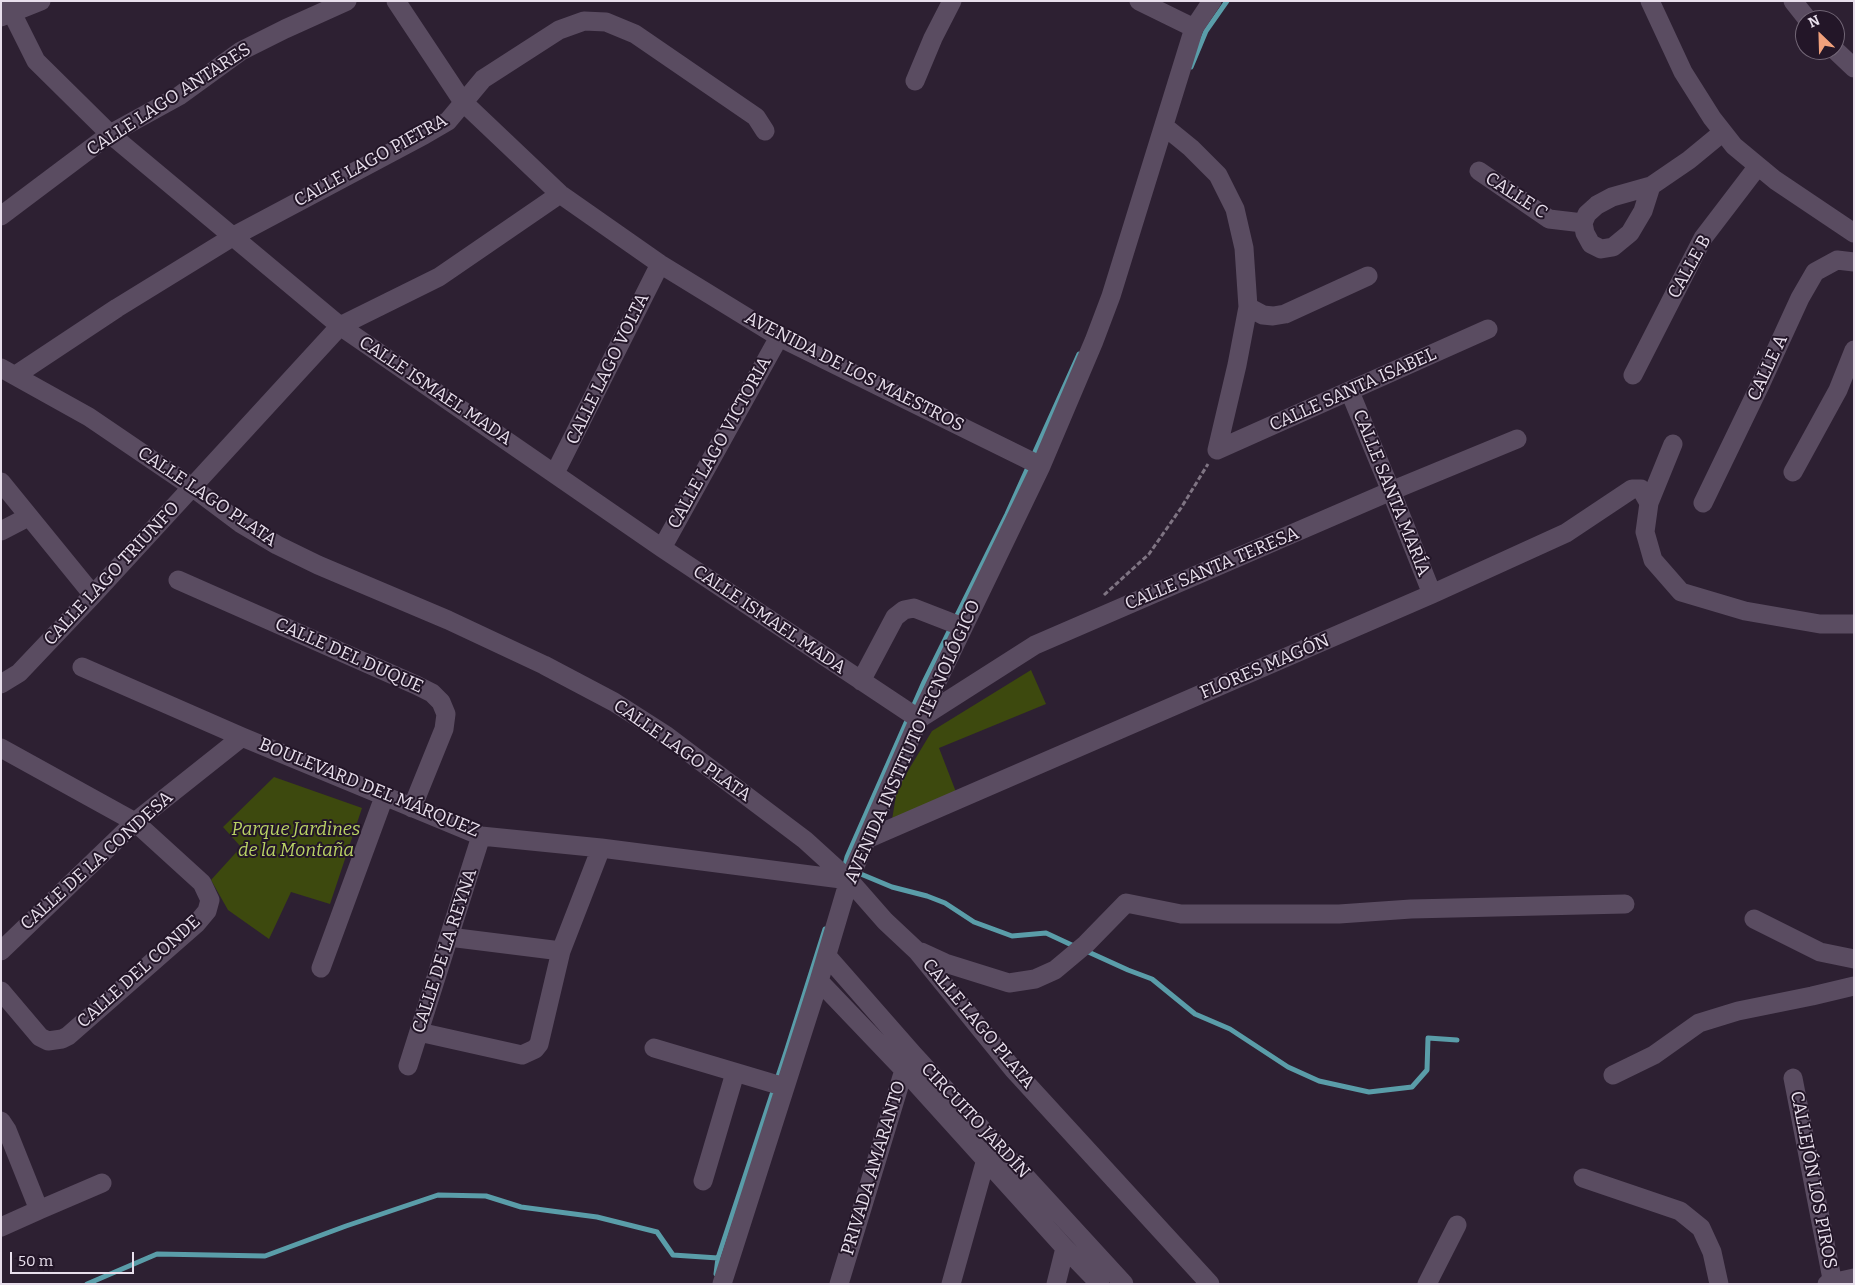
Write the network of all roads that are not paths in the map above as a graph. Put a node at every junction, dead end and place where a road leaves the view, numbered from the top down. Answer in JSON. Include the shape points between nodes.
{"nodes":[{"id":1,"x":41,"y":1,"type":"edge"},
{"id":2,"x":347,"y":1,"type":"edge"},
{"id":3,"x":396,"y":1,"type":"edge"},
{"id":4,"x":952,"y":1,"type":"edge"},
{"id":5,"x":1139,"y":1,"type":"edge"},
{"id":6,"x":1212,"y":1,"type":"edge"},
{"id":7,"x":1650,"y":1,"type":"edge"},
{"id":8,"x":8,"y":10,"type":"edge"},
{"id":9,"x":1194,"y":28,"type":"junction"},
{"id":10,"x":915,"y":81,"type":"dead end"},
{"id":11,"x":464,"y":102,"type":"junction"},
{"id":12,"x":1164,"y":126,"type":"junction"},
{"id":13,"x":764,"y":131,"type":"dead end"},
{"id":14,"x":1723,"y":132,"type":"junction"},
{"id":15,"x":110,"y":134,"type":"junction"},
{"id":16,"x":1758,"y":166,"type":"junction"},
{"id":17,"x":1479,"y":171,"type":"dead end"},
{"id":18,"x":1651,"y":186,"type":"junction"},
{"id":19,"x":560,"y":194,"type":"junction"},
{"id":20,"x":1,"y":216,"type":"edge"},
{"id":21,"x":1583,"y":223,"type":"junction"},
{"id":22,"x":1854,"y":233,"type":"edge"},
{"id":23,"x":234,"y":236,"type":"junction"},
{"id":24,"x":1854,"y":262,"type":"edge"},
{"id":25,"x":660,"y":264,"type":"junction"},
{"id":26,"x":1368,"y":276,"type":"dead end"},
{"id":27,"x":1248,"y":307,"type":"junction"},
{"id":28,"x":340,"y":326,"type":"junction"},
{"id":29,"x":1488,"y":329,"type":"dead end"},
{"id":30,"x":779,"y":337,"type":"junction"},
{"id":31,"x":1854,"y":350,"type":"edge"},
{"id":32,"x":9,"y":372,"type":"edge"},
{"id":33,"x":1633,"y":375,"type":"dead end"},
{"id":34,"x":1350,"y":392,"type":"junction"},
{"id":35,"x":1517,"y":440,"type":"dead end"},
{"id":36,"x":1673,"y":444,"type":"dead end"},
{"id":37,"x":1040,"y":466,"type":"junction"},
{"id":38,"x":1793,"y":472,"type":"dead end"},
{"id":39,"x":556,"y":473,"type":"junction"},
{"id":40,"x":1,"y":482,"type":"edge"},
{"id":41,"x":192,"y":487,"type":"junction"},
{"id":42,"x":1392,"y":491,"type":"junction"},
{"id":43,"x":1649,"y":503,"type":"junction"},
{"id":44,"x":1703,"y":503,"type":"dead end"},
{"id":45,"x":28,"y":517,"type":"junction"},
{"id":46,"x":1,"y":531,"type":"edge"},
{"id":47,"x":662,"y":548,"type":"junction"},
{"id":48,"x":178,"y":580,"type":"dead end"},
{"id":49,"x":1432,"y":594,"type":"junction"},
{"id":50,"x":93,"y":595,"type":"junction"},
{"id":51,"x":1854,"y":624,"type":"edge"},
{"id":52,"x":963,"y":627,"type":"junction"},
{"id":53,"x":82,"y":667,"type":"dead end"},
{"id":54,"x":861,"y":681,"type":"junction"},
{"id":55,"x":1,"y":684,"type":"edge"},
{"id":56,"x":919,"y":719,"type":"junction"},
{"id":57,"x":242,"y":737,"type":"junction"},
{"id":58,"x":1,"y":748,"type":"edge"},
{"id":59,"x":384,"y":796,"type":"junction"},
{"id":60,"x":412,"y":808,"type":"junction"},
{"id":61,"x":135,"y":822,"type":"junction"},
{"id":62,"x":481,"y":836,"type":"junction"},
{"id":63,"x":867,"y":839,"type":"junction"},
{"id":64,"x":601,"y":848,"type":"junction"},
{"id":65,"x":849,"y":880,"type":"junction"},
{"id":66,"x":1625,"y":904,"type":"dead end"},
{"id":67,"x":1754,"y":918,"type":"dead end"},
{"id":68,"x":449,"y":937,"type":"junction"},
{"id":69,"x":3,"y":946,"type":"edge"},
{"id":70,"x":917,"y":950,"type":"junction"},
{"id":71,"x":561,"y":951,"type":"junction"},
{"id":72,"x":827,"y":956,"type":"junction"},
{"id":73,"x":1854,"y":959,"type":"edge"},
{"id":74,"x":321,"y":968,"type":"dead end"},
{"id":75,"x":819,"y":981,"type":"junction"},
{"id":76,"x":1854,"y":986,"type":"edge"},
{"id":77,"x":1,"y":991,"type":"edge"},
{"id":78,"x":419,"y":1032,"type":"junction"},
{"id":79,"x":654,"y":1048,"type":"dead end"},
{"id":80,"x":909,"y":1062,"type":"junction"},
{"id":81,"x":408,"y":1066,"type":"dead end"},
{"id":82,"x":735,"y":1073,"type":"junction"},
{"id":83,"x":1613,"y":1075,"type":"dead end"},
{"id":84,"x":1793,"y":1078,"type":"dead end"},
{"id":85,"x":785,"y":1087,"type":"junction"},
{"id":86,"x":1,"y":1121,"type":"edge"},
{"id":87,"x":986,"y":1159,"type":"junction"},
{"id":88,"x":1583,"y":1178,"type":"dead end"},
{"id":89,"x":703,"y":1180,"type":"dead end"},
{"id":90,"x":102,"y":1183,"type":"dead end"},
{"id":91,"x":38,"y":1210,"type":"junction"},
{"id":92,"x":1457,"y":1225,"type":"dead end"},
{"id":93,"x":1,"y":1227,"type":"edge"},
{"id":94,"x":1065,"y":1248,"type":"junction"},
{"id":95,"x":1854,"y":1278,"type":"edge"},
{"id":96,"x":1831,"y":1283,"type":"edge"},
{"id":97,"x":722,"y":1284,"type":"edge"},
{"id":98,"x":839,"y":1284,"type":"edge"},
{"id":99,"x":951,"y":1284,"type":"edge"},
{"id":100,"x":1056,"y":1284,"type":"edge"},
{"id":101,"x":1100,"y":1284,"type":"edge"},
{"id":102,"x":1124,"y":1284,"type":"edge"},
{"id":103,"x":1210,"y":1284,"type":"edge"},
{"id":104,"x":1427,"y":1284,"type":"edge"},
{"id":105,"x":1718,"y":1284,"type":"edge"}],
"edges":[{"from":1,"to":8,"type":"street"},
{"from":2,"to":15,"type":"street","name":"CALLE LAGO ANTARES","via":[[241,51],[179,96]]},
{"from":3,"to":11,"type":"street","name":"AVENIDA DE LOS MAESTROS"},
{"from":4,"to":10,"type":"street"},
{"from":5,"to":9,"type":"street"},
{"from":6,"to":9,"type":"street","name":"AVENIDA INSTITUTO TECNOLÓGICO"},
{"from":7,"to":14,"type":"street","via":[[1683,72]]},
{"from":8,"to":15,"type":"street","name":"CALLE ISMAEL MADA","via":[[36,61]]},
{"from":9,"to":12,"type":"street","name":"AVENIDA INSTITUTO TECNOLÓGICO"},
{"from":11,"to":13,"type":"street","name":"CALLE LAGO PIETRA","via":[[483,79],[559,30],[584,20],[606,22],[635,34],[756,117]]},
{"from":11,"to":19,"type":"street","name":"AVENIDA DE LOS MAESTROS"},
{"from":11,"to":23,"type":"street","name":"CALLE LAGO PIETRA","via":[[448,121],[424,135]]},
{"from":12,"to":27,"type":"street","via":[[1218,175],[1235,209],[1244,248]]},
{"from":12,"to":37,"type":"street","name":"AVENIDA INSTITUTO TECNOLÓGICO","via":[[1111,296]]},
{"from":14,"to":16,"type":"street"},
{"from":14,"to":18,"type":"street"},
{"from":15,"to":20,"type":"street","name":"CALLE LAGO ANTARES"},
{"from":15,"to":23,"type":"street","name":"CALLE ISMAEL MADA"},
{"from":16,"to":22,"type":"street"},
{"from":16,"to":33,"type":"street","name":"CALLE B","via":[[1703,238]]},
{"from":17,"to":21,"type":"street","name":"CALLE C","via":[[1549,219]]},
{"from":18,"to":21,"type":"street","via":[[1612,197],[1597,205]]},
{"from":18,"to":21,"type":"street","via":[[1643,211],[1630,233],[1613,247],[1601,250],[1591,244]]},
{"from":19,"to":25,"type":"street","name":"AVENIDA DE LOS MAESTROS"},
{"from":19,"to":28,"type":"street","via":[[439,277]]},
{"from":23,"to":28,"type":"street","name":"CALLE ISMAEL MADA"},
{"from":23,"to":32,"type":"street","name":"CALLE LAGO PIETRA"},
{"from":24,"to":44,"type":"street","name":"CALLE A","via":[[1837,260],[1815,272]]},
{"from":25,"to":30,"type":"street","name":"AVENIDA DE LOS MAESTROS"},
{"from":25,"to":39,"type":"street","name":"CALLE LAGO VOLTA"},
{"from":26,"to":27,"type":"street","via":[[1285,314],[1263,315]]},
{"from":27,"to":34,"type":"street","name":"CALLE SANTA ISABEL","via":[[1217,450]]},
{"from":28,"to":39,"type":"street","name":"CALLE ISMAEL MADA"},
{"from":28,"to":41,"type":"street","name":"CALLE LAGO TRIUNFO"},
{"from":29,"to":34,"type":"street","name":"CALLE SANTA ISABEL"},
{"from":30,"to":37,"type":"street","name":"AVENIDA DE LOS MAESTROS"},
{"from":30,"to":47,"type":"street","name":"CALLE LAGO VICTORIA"},
{"from":31,"to":38,"type":"street","via":[[1838,390]]},
{"from":32,"to":41,"type":"street","name":"CALLE LAGO PLATA","via":[[89,417]]},
{"from":34,"to":42,"type":"street","name":"CALLE SANTA MARÍA"},
{"from":35,"to":42,"type":"street","name":"CALLE SANTA TERESA"},
{"from":36,"to":43,"type":"street"},
{"from":37,"to":52,"type":"street","name":"AVENIDA INSTITUTO TECNOLÓGICO"},
{"from":39,"to":47,"type":"street","name":"CALLE ISMAEL MADA"},
{"from":40,"to":45,"type":"street"},
{"from":41,"to":50,"type":"street","name":"CALLE LAGO TRIUNFO"},
{"from":41,"to":65,"type":"street","name":"CALLE LAGO PLATA","via":[[240,523],[277,545],[448,620],[614,702],[667,736],[767,811]]},
{"from":42,"to":49,"type":"street","name":"CALLE SANTA MARÍA"},
{"from":42,"to":56,"type":"street","name":"CALLE SANTA TERESA","via":[[1035,645]]},
{"from":43,"to":49,"type":"street","name":"FLORES MAGÓN","via":[[1641,489],[1632,489],[1566,533]]},
{"from":43,"to":51,"type":"street","via":[[1645,532],[1653,560],[1681,592],[1745,611],[1820,624]]},
{"from":45,"to":46,"type":"street"},
{"from":45,"to":50,"type":"street"},
{"from":47,"to":54,"type":"street","name":"CALLE ISMAEL MADA"},
{"from":48,"to":60,"type":"street","name":"CALLE DEL DUQUE","via":[[432,693],[446,714],[444,729]]},
{"from":49,"to":63,"type":"street","name":"FLORES MAGÓN"},
{"from":50,"to":55,"type":"street","name":"CALLE LAGO TRIUNFO","via":[[19,673]]},
{"from":52,"to":54,"type":"street","via":[[914,608],[904,610],[895,617]]},
{"from":52,"to":56,"type":"street","name":"AVENIDA INSTITUTO TECNOLÓGICO"},
{"from":53,"to":57,"type":"street","name":"BOULEVARD DEL MÁRQUEZ"},
{"from":54,"to":56,"type":"street","name":"CALLE ISMAEL MADA"},
{"from":56,"to":63,"type":"street","name":"AVENIDA INSTITUTO TECNOLÓGICO"},
{"from":57,"to":59,"type":"street","name":"BOULEVARD DEL MÁRQUEZ"},
{"from":57,"to":61,"type":"street","name":"CALLE DE LA CONDESA"},
{"from":58,"to":61,"type":"street","name":"CALLE DEL CONDE"},
{"from":59,"to":60,"type":"street","name":"BOULEVARD DEL MÁRQUEZ"},
{"from":59,"to":74,"type":"street"},
{"from":60,"to":62,"type":"street","name":"BOULEVARD DEL MÁRQUEZ"},
{"from":61,"to":69,"type":"street","name":"CALLE DE LA CONDESA"},
{"from":61,"to":77,"type":"street","name":"CALLE DEL CONDE","via":[[202,883],[210,900],[206,912],[68,1036],[55,1041],[40,1037]]},
{"from":62,"to":64,"type":"street","name":"BOULEVARD DEL MÁRQUEZ"},
{"from":62,"to":68,"type":"street","name":"CALLE DE LA REYNA"},
{"from":63,"to":65,"type":"street","name":"AVENIDA INSTITUTO TECNOLÓGICO"},
{"from":64,"to":65,"type":"street","name":"BOULEVARD DEL MÁRQUEZ"},
{"from":64,"to":71,"type":"street"},
{"from":65,"to":70,"type":"street","name":"CALLE LAGO PLATA"},
{"from":65,"to":72,"type":"street","name":"AVENIDA INSTITUTO TECNOLÓGICO"},
{"from":66,"to":70,"type":"street","via":[[1330,914],[1181,914],[1126,903],[1055,970],[1035,979],[1009,983],[945,963]]},
{"from":67,"to":73,"type":"street","via":[[1820,952]]},
{"from":68,"to":71,"type":"street"},
{"from":68,"to":78,"type":"street","name":"CALLE DE LA REYNA"},
{"from":70,"to":103,"type":"street","name":"CALLE LAGO PLATA","via":[[1013,1069]]},
{"from":71,"to":78,"type":"street","via":[[539,1044],[530,1052],[522,1055]]},
{"from":72,"to":75,"type":"street","name":"AVENIDA INSTITUTO TECNOLÓGICO"},
{"from":72,"to":80,"type":"street","name":"CIRCUITO JARDÍN"},
{"from":75,"to":80,"type":"street","name":"CIRCUITO JARDÍN"},
{"from":75,"to":85,"type":"street","name":"AVENIDA INSTITUTO TECNOLÓGICO"},
{"from":76,"to":83,"type":"street","via":[[1738,1011],[1699,1023],[1654,1055]]},
{"from":78,"to":81,"type":"street","name":"CALLE DE LA REYNA"},
{"from":79,"to":82,"type":"street"},
{"from":80,"to":87,"type":"street","name":"CIRCUITO JARDÍN"},
{"from":80,"to":98,"type":"street","name":"PRIVADA AMARANTO"},
{"from":80,"to":102,"type":"street","name":"CIRCUITO JARDÍN"},
{"from":82,"to":85,"type":"street"},
{"from":82,"to":89,"type":"street"},
{"from":84,"to":96,"type":"street","name":"CALLEJÓN LOS PIROS"},
{"from":85,"to":97,"type":"street","name":"AVENIDA INSTITUTO TECNOLÓGICO"},
{"from":86,"to":91,"type":"street","via":[[8,1130]]},
{"from":87,"to":94,"type":"street","name":"CIRCUITO JARDÍN"},
{"from":87,"to":99,"type":"street"},
{"from":88,"to":105,"type":"street","via":[[1680,1211],[1701,1228],[1712,1252]]},
{"from":90,"to":91,"type":"street"},
{"from":91,"to":93,"type":"street"},
{"from":92,"to":104,"type":"street"},
{"from":94,"to":100,"type":"street"},
{"from":94,"to":101,"type":"street","name":"CIRCUITO JARDÍN"},
{"from":95,"to":96,"type":"street","name":"CALLEJÓN LOS PIROS"}]}
